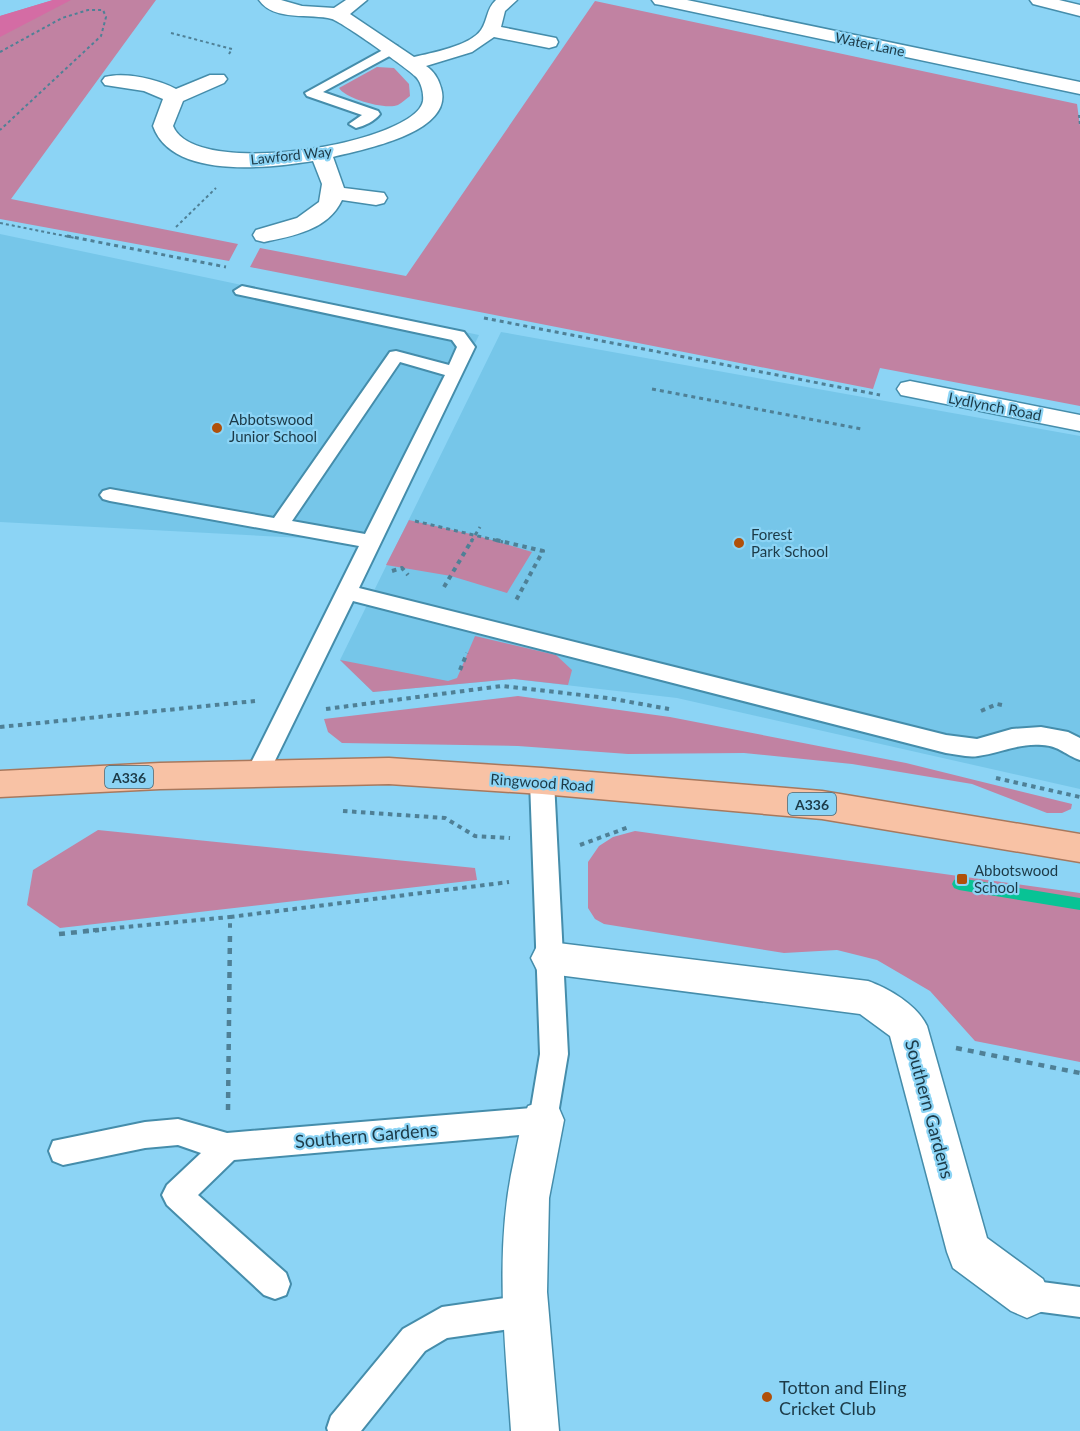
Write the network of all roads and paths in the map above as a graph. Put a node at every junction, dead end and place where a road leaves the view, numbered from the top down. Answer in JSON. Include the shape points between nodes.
{"nodes":[{"id":1,"x":268,"y":0,"type":"edge"},
{"id":2,"x":358,"y":0,"type":"edge"},
{"id":3,"x":508,"y":0,"type":"edge"},
{"id":4,"x":661,"y":0,"type":"edge"},
{"id":5,"x":1039,"y":0,"type":"edge"},
{"id":6,"x":1080,"y":11,"type":"edge"},
{"id":7,"x":339,"y":14,"type":"junction"},
{"id":8,"x":490,"y":31,"type":"junction"},
{"id":9,"x":549,"y":42,"type":"dead end"},
{"id":10,"x":392,"y":49,"type":"junction"},
{"id":11,"x":0,"y":52,"type":"edge"},
{"id":12,"x":413,"y":63,"type":"junction"},
{"id":13,"x":217,"y":79,"type":"dead end"},
{"id":14,"x":112,"y":81,"type":"dead end"},
{"id":15,"x":1080,"y":88,"type":"edge"},
{"id":16,"x":174,"y":97,"type":"junction"},
{"id":17,"x":356,"y":124,"type":"dead end"},
{"id":18,"x":0,"y":130,"type":"edge"},
{"id":19,"x":321,"y":154,"type":"junction"},
{"id":20,"x":224,"y":159,"type":"junction"},
{"id":21,"x":334,"y":193,"type":"junction"},
{"id":22,"x":376,"y":198,"type":"dead end"},
{"id":23,"x":176,"y":227,"type":"dead end"},
{"id":24,"x":264,"y":235,"type":"dead end"},
{"id":25,"x":242,"y":291,"type":"dead end"},
{"id":26,"x":455,"y":372,"type":"junction"},
{"id":27,"x":652,"y":390,"type":"dead end"},
{"id":28,"x":910,"y":390,"type":"dead end"},
{"id":29,"x":1080,"y":423,"type":"edge"},
{"id":30,"x":862,"y":429,"type":"dead end"},
{"id":31,"x":110,"y":495,"type":"dead end"},
{"id":32,"x":409,"y":520,"type":"dead end"},
{"id":33,"x":280,"y":524,"type":"junction"},
{"id":34,"x":372,"y":542,"type":"junction"},
{"id":35,"x":347,"y":592,"type":"junction"},
{"id":36,"x":515,"y":603,"type":"dead end"},
{"id":37,"x":291,"y":706,"type":"junction"},
{"id":38,"x":678,"y":711,"type":"dead end"},
{"id":39,"x":0,"y":727,"type":"edge"},
{"id":40,"x":1080,"y":751,"type":"edge"},
{"id":41,"x":258,"y":773,"type":"junction"},
{"id":42,"x":989,"y":776,"type":"dead end"},
{"id":43,"x":542,"y":781,"type":"junction"},
{"id":44,"x":0,"y":784,"type":"edge"},
{"id":45,"x":1080,"y":798,"type":"edge"},
{"id":46,"x":1080,"y":848,"type":"edge"},
{"id":47,"x":546,"y":877,"type":"junction"},
{"id":48,"x":230,"y":917,"type":"junction"},
{"id":49,"x":59,"y":934,"type":"dead end"},
{"id":50,"x":550,"y":958,"type":"junction"},
{"id":51,"x":911,"y":1039,"type":"junction"},
{"id":52,"x":1080,"y":1073,"type":"edge"},
{"id":53,"x":543,"y":1120,"type":"junction"},
{"id":54,"x":227,"y":1147,"type":"junction"},
{"id":55,"x":63,"y":1151,"type":"dead end"},
{"id":56,"x":275,"y":1284,"type":"dead end"},
{"id":57,"x":1027,"y":1295,"type":"joint"},
{"id":58,"x":1080,"y":1302,"type":"edge"},
{"id":59,"x":525,"y":1311,"type":"junction"},
{"id":60,"x":343,"y":1428,"type":"dead end"},
{"id":61,"x":535,"y":1431,"type":"edge"}],
"edges":[{"from":1,"to":7,"type":"street","via":[[291,8]]},
{"from":2,"to":7,"type":"street"},
{"from":3,"to":8,"type":"street","via":[[495,12]]},
{"from":4,"to":15,"type":"street","name":"Water Lane"},
{"from":5,"to":6,"type":"street"},
{"from":7,"to":10,"type":"street","name":"Lawford Way"},
{"from":8,"to":9,"type":"street"},
{"from":8,"to":12,"type":"street","via":[[459,50]]},
{"from":10,"to":12,"type":"street","name":"Lawford Way"},
{"from":10,"to":17,"type":"lane","via":[[312,93],[373,114]]},
{"from":11,"to":18,"type":"path","via":[[67,14],[88,8],[103,10],[106,17],[101,36]]},
{"from":12,"to":19,"type":"street","name":"Lawford Way","via":[[432,85],[434,99],[429,112],[396,132]]},
{"from":13,"to":16,"type":"street"},
{"from":14,"to":16,"type":"street","via":[[149,86]]},
{"from":16,"to":20,"type":"street","name":"Lawford Way","via":[[163,126],[166,136],[196,154]]},
{"from":19,"to":20,"type":"street","name":"Lawford Way"},
{"from":19,"to":21,"type":"street","via":[[332,176]]},
{"from":20,"to":23,"type":"path","via":[[217,187]]},
{"from":21,"to":22,"type":"street"},
{"from":21,"to":24,"type":"street","via":[[308,232]]},
{"from":25,"to":26,"type":"lane","via":[[458,336],[466,347]]},
{"from":26,"to":33,"type":"lane","via":[[396,356]]},
{"from":26,"to":34,"type":"lane"},
{"from":27,"to":30,"type":"path"},
{"from":28,"to":29,"type":"street","name":"Lydlynch Road"},
{"from":31,"to":33,"type":"lane"},
{"from":32,"to":36,"type":"path","via":[[543,551]]},
{"from":33,"to":34,"type":"lane"},
{"from":34,"to":35,"type":"lane"},
{"from":35,"to":37,"type":"lane"},
{"from":35,"to":40,"type":"lane","via":[[946,744],[976,748],[1012,738],[1041,736],[1068,741]]},
{"from":37,"to":38,"type":"path","via":[[502,686],[608,698]]},
{"from":37,"to":39,"type":"path"},
{"from":37,"to":41,"type":"lane"},
{"from":41,"to":43,"type":"main road","name":"Ringwood Road","number":"A336","via":[[389,771]]},
{"from":41,"to":44,"type":"main road","name":"Ringwood Road","number":"A336"},
{"from":42,"to":45,"type":"path"},
{"from":43,"to":46,"type":"main road","name":"Ringwood Road","number":"A336","via":[[822,805]]},
{"from":43,"to":47,"type":"lane"},
{"from":47,"to":48,"type":"path"},
{"from":47,"to":50,"type":"lane"},
{"from":48,"to":49,"type":"path"},
{"from":48,"to":54,"type":"path"},
{"from":50,"to":51,"type":"street","name":"Southern Gardens","via":[[868,998],[907,1026]]},
{"from":50,"to":53,"type":"lane","via":[[554,1054]]},
{"from":51,"to":52,"type":"path"},
{"from":51,"to":57,"type":"street","name":"Southern Gardens","via":[[969,1252]]},
{"from":53,"to":54,"type":"lane","name":"Southern Gardens"},
{"from":53,"to":59,"type":"street","via":[[527,1198]]},
{"from":54,"to":55,"type":"lane","via":[[178,1132]]},
{"from":54,"to":56,"type":"lane","via":[[177,1195]]},
{"from":57,"to":58,"type":"lane","name":"Southern Gardens"},
{"from":59,"to":60,"type":"lane","via":[[442,1323],[414,1340]]},
{"from":59,"to":61,"type":"street"}]}
